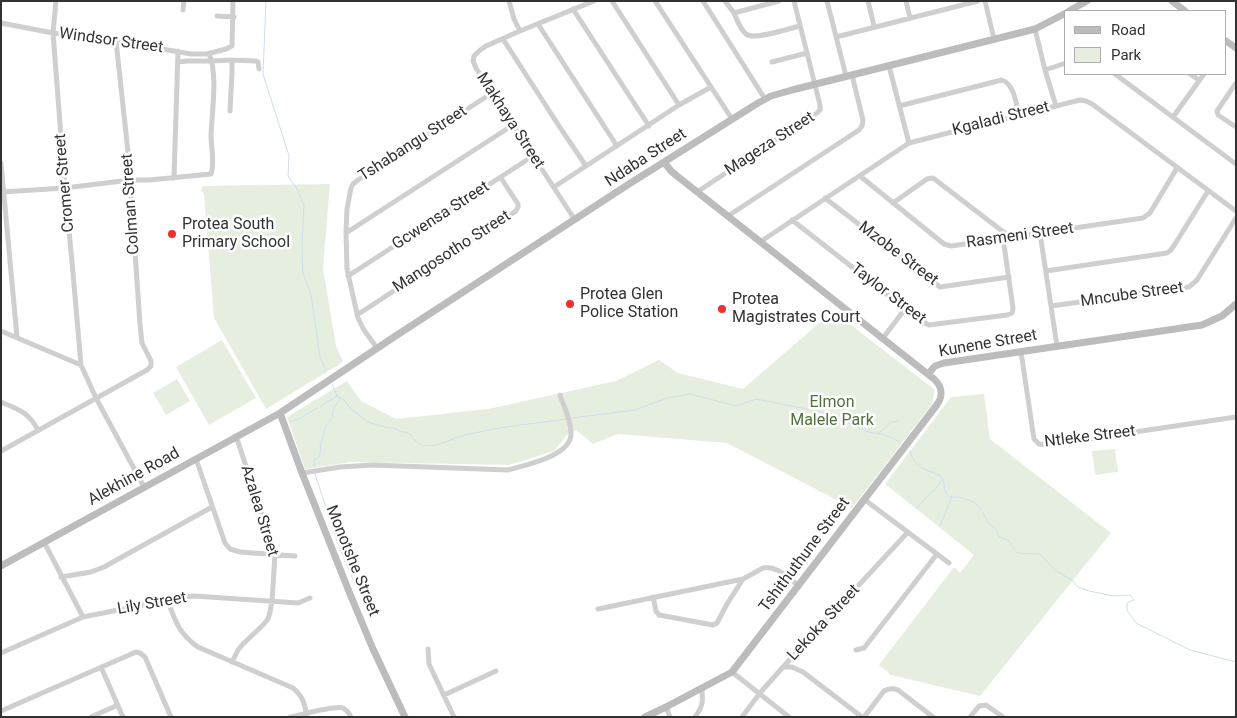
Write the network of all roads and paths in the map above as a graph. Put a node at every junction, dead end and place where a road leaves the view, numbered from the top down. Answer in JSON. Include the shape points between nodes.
{"nodes":[{"id":1,"x":56,"y":1,"type":"edge"},
{"id":2,"x":184,"y":1,"type":"edge"},
{"id":3,"x":233,"y":1,"type":"edge"},
{"id":4,"x":509,"y":1,"type":"edge"},
{"id":5,"x":594,"y":1,"type":"edge"},
{"id":6,"x":612,"y":1,"type":"edge"},
{"id":7,"x":656,"y":1,"type":"edge"},
{"id":8,"x":703,"y":1,"type":"edge"},
{"id":9,"x":725,"y":1,"type":"edge"},
{"id":10,"x":779,"y":1,"type":"edge"},
{"id":11,"x":794,"y":1,"type":"edge"},
{"id":12,"x":827,"y":1,"type":"edge"},
{"id":13,"x":868,"y":1,"type":"edge"},
{"id":14,"x":906,"y":1,"type":"edge"},
{"id":15,"x":944,"y":1,"type":"edge"},
{"id":16,"x":978,"y":1,"type":"edge"},
{"id":17,"x":985,"y":1,"type":"edge"},
{"id":18,"x":1086,"y":1,"type":"edge"},
{"id":19,"x":1172,"y":1,"type":"edge"},
{"id":20,"x":573,"y":9,"type":"junction"},
{"id":21,"x":946,"y":9,"type":"junction"},
{"id":22,"x":183,"y":10,"type":"dead end"},
{"id":23,"x":1071,"y":10,"type":"edge"},
{"id":24,"x":1184,"y":10,"type":"edge"},
{"id":25,"x":734,"y":13,"type":"junction"},
{"id":26,"x":1064,"y":14,"type":"edge"},
{"id":27,"x":217,"y":16,"type":"dead end"},
{"id":28,"x":234,"y":17,"type":"junction"},
{"id":29,"x":910,"y":18,"type":"junction"},
{"id":30,"x":1,"y":23,"type":"edge"},
{"id":31,"x":538,"y":24,"type":"junction"},
{"id":32,"x":800,"y":26,"type":"junction"},
{"id":33,"x":874,"y":26,"type":"junction"},
{"id":34,"x":1035,"y":29,"type":"junction"},
{"id":35,"x":520,"y":31,"type":"junction"},
{"id":36,"x":53,"y":33,"type":"junction"},
{"id":37,"x":836,"y":36,"type":"junction"},
{"id":38,"x":503,"y":38,"type":"junction"},
{"id":39,"x":994,"y":39,"type":"junction"},
{"id":40,"x":116,"y":41,"type":"junction"},
{"id":41,"x":1227,"y":43,"type":"edge"},
{"id":42,"x":1236,"y":48,"type":"edge"},
{"id":43,"x":178,"y":51,"type":"junction"},
{"id":44,"x":209,"y":53,"type":"junction"},
{"id":45,"x":807,"y":53,"type":"junction"},
{"id":46,"x":232,"y":60,"type":"junction"},
{"id":47,"x":212,"y":61,"type":"junction"},
{"id":48,"x":178,"y":62,"type":"junction"},
{"id":49,"x":772,"y":62,"type":"dead end"},
{"id":50,"x":1064,"y":64,"type":"edge"},
{"id":51,"x":889,"y":66,"type":"junction"},
{"id":52,"x":259,"y":69,"type":"dead end"},
{"id":53,"x":1045,"y":70,"type":"junction"},
{"id":54,"x":1116,"y":75,"type":"edge"},
{"id":55,"x":1192,"y":75,"type":"edge"},
{"id":56,"x":1203,"y":75,"type":"edge"},
{"id":57,"x":849,"y":76,"type":"junction"},
{"id":58,"x":1199,"y":80,"type":"junction"},
{"id":59,"x":1236,"y":83,"type":"edge"},
{"id":60,"x":814,"y":84,"type":"junction"},
{"id":61,"x":711,"y":87,"type":"junction"},
{"id":62,"x":1234,"y":90,"type":"edge"},
{"id":63,"x":492,"y":93,"type":"junction"},
{"id":64,"x":765,"y":99,"type":"junction"},
{"id":65,"x":679,"y":105,"type":"junction"},
{"id":66,"x":899,"y":106,"type":"junction"},
{"id":67,"x":1056,"y":106,"type":"junction"},
{"id":68,"x":230,"y":111,"type":"dead end"},
{"id":69,"x":1019,"y":114,"type":"junction"},
{"id":70,"x":1173,"y":117,"type":"junction"},
{"id":71,"x":732,"y":120,"type":"junction"},
{"id":72,"x":513,"y":125,"type":"junction"},
{"id":73,"x":649,"y":126,"type":"junction"},
{"id":74,"x":1236,"y":128,"type":"edge"},
{"id":75,"x":909,"y":143,"type":"junction"},
{"id":76,"x":617,"y":146,"type":"junction"},
{"id":77,"x":533,"y":156,"type":"junction"},
{"id":78,"x":1,"y":162,"type":"edge"},
{"id":79,"x":664,"y":162,"type":"junction"},
{"id":80,"x":1236,"y":164,"type":"edge"},
{"id":81,"x":586,"y":166,"type":"junction"},
{"id":82,"x":1177,"y":168,"type":"junction"},
{"id":83,"x":860,"y":176,"type":"junction"},
{"id":84,"x":174,"y":178,"type":"junction"},
{"id":85,"x":501,"y":178,"type":"junction"},
{"id":86,"x":130,"y":180,"type":"junction"},
{"id":87,"x":554,"y":187,"type":"junction"},
{"id":88,"x":65,"y":188,"type":"junction"},
{"id":89,"x":1208,"y":191,"type":"junction"},
{"id":90,"x":3,"y":192,"type":"edge"},
{"id":91,"x":696,"y":192,"type":"junction"},
{"id":92,"x":825,"y":198,"type":"junction"},
{"id":93,"x":893,"y":203,"type":"junction"},
{"id":94,"x":1236,"y":211,"type":"edge"},
{"id":95,"x":728,"y":216,"type":"junction"},
{"id":96,"x":1236,"y":218,"type":"edge"},
{"id":97,"x":575,"y":220,"type":"junction"},
{"id":98,"x":792,"y":220,"type":"junction"},
{"id":99,"x":1040,"y":233,"type":"junction"},
{"id":100,"x":346,"y":234,"type":"junction"},
{"id":101,"x":1010,"y":237,"type":"junction"},
{"id":102,"x":1003,"y":238,"type":"junction"},
{"id":103,"x":760,"y":242,"type":"junction"},
{"id":104,"x":1046,"y":271,"type":"junction"},
{"id":105,"x":348,"y":276,"type":"junction"},
{"id":106,"x":1009,"y":277,"type":"junction"},
{"id":107,"x":1236,"y":305,"type":"edge"},
{"id":108,"x":1051,"y":306,"type":"junction"},
{"id":109,"x":905,"y":309,"type":"junction"},
{"id":110,"x":357,"y":315,"type":"junction"},
{"id":111,"x":1,"y":331,"type":"edge"},
{"id":112,"x":17,"y":337,"type":"junction"},
{"id":113,"x":882,"y":338,"type":"junction"},
{"id":114,"x":1057,"y":346,"type":"junction"},
{"id":115,"x":376,"y":348,"type":"junction"},
{"id":116,"x":1021,"y":352,"type":"junction"},
{"id":117,"x":81,"y":364,"type":"junction"},
{"id":118,"x":928,"y":374,"type":"junction"},
{"id":119,"x":560,"y":395,"type":"dead end"},
{"id":120,"x":96,"y":398,"type":"junction"},
{"id":121,"x":1,"y":402,"type":"edge"},
{"id":122,"x":280,"y":413,"type":"junction"},
{"id":123,"x":1236,"y":418,"type":"edge"},
{"id":124,"x":38,"y":430,"type":"junction"},
{"id":125,"x":236,"y":436,"type":"junction"},
{"id":126,"x":1,"y":451,"type":"edge"},
{"id":127,"x":196,"y":459,"type":"junction"},
{"id":128,"x":302,"y":473,"type":"junction"},
{"id":129,"x":144,"y":487,"type":"junction"},
{"id":130,"x":865,"y":500,"type":"junction"},
{"id":131,"x":212,"y":507,"type":"junction"},
{"id":132,"x":908,"y":532,"type":"junction"},
{"id":133,"x":44,"y":542,"type":"junction"},
{"id":134,"x":275,"y":554,"type":"junction"},
{"id":135,"x":937,"y":554,"type":"junction"},
{"id":136,"x":294,"y":556,"type":"dead end"},
{"id":137,"x":949,"y":563,"type":"dead end"},
{"id":138,"x":1,"y":566,"type":"edge"},
{"id":139,"x":61,"y":577,"type":"junction"},
{"id":140,"x":743,"y":579,"type":"junction"},
{"id":141,"x":799,"y":586,"type":"junction"},
{"id":142,"x":653,"y":597,"type":"junction"},
{"id":143,"x":310,"y":598,"type":"dead end"},
{"id":144,"x":168,"y":600,"type":"junction"},
{"id":145,"x":272,"y":601,"type":"junction"},
{"id":146,"x":598,"y":608,"type":"dead end"},
{"id":147,"x":83,"y":617,"type":"junction"},
{"id":148,"x":428,"y":649,"type":"dead end"},
{"id":149,"x":856,"y":650,"type":"dead end"},
{"id":150,"x":1,"y":654,"type":"edge"},
{"id":151,"x":232,"y":662,"type":"junction"},
{"id":152,"x":101,"y":666,"type":"junction"},
{"id":153,"x":783,"y":667,"type":"junction"},
{"id":154,"x":496,"y":671,"type":"dead end"},
{"id":155,"x":732,"y":672,"type":"junction"},
{"id":156,"x":702,"y":689,"type":"junction"},
{"id":157,"x":760,"y":693,"type":"junction"},
{"id":158,"x":444,"y":695,"type":"junction"},
{"id":159,"x":118,"y":705,"type":"junction"},
{"id":160,"x":666,"y":707,"type":"junction"},
{"id":161,"x":1,"y":711,"type":"edge"},
{"id":162,"x":307,"y":715,"type":"edge"},
{"id":163,"x":91,"y":717,"type":"edge"},
{"id":164,"x":123,"y":717,"type":"edge"},
{"id":165,"x":171,"y":717,"type":"edge"},
{"id":166,"x":290,"y":717,"type":"edge"},
{"id":167,"x":351,"y":717,"type":"edge"},
{"id":168,"x":405,"y":717,"type":"edge"},
{"id":169,"x":454,"y":717,"type":"edge"},
{"id":170,"x":645,"y":717,"type":"edge"},
{"id":171,"x":670,"y":717,"type":"edge"},
{"id":172,"x":695,"y":717,"type":"edge"},
{"id":173,"x":742,"y":717,"type":"edge"},
{"id":174,"x":789,"y":717,"type":"edge"},
{"id":175,"x":863,"y":717,"type":"edge"},
{"id":176,"x":933,"y":717,"type":"edge"},
{"id":177,"x":970,"y":717,"type":"edge"},
{"id":178,"x":1003,"y":717,"type":"edge"}],
"edges":[{"from":1,"to":36,"type":"street","name":"Cromer Street"},
{"from":2,"to":22,"type":"street"},
{"from":3,"to":28,"type":"street"},
{"from":4,"to":35,"type":"street"},
{"from":5,"to":20,"type":"street","name":"Makhaya Street"},
{"from":6,"to":65,"type":"street"},
{"from":7,"to":61,"type":"street"},
{"from":8,"to":64,"type":"street"},
{"from":9,"to":25,"type":"street"},
{"from":10,"to":25,"type":"street"},
{"from":11,"to":32,"type":"street","name":"Mageza Street"},
{"from":12,"to":37,"type":"street"},
{"from":13,"to":33,"type":"street"},
{"from":14,"to":29,"type":"street"},
{"from":15,"to":21,"type":"street"},
{"from":16,"to":21,"type":"street"},
{"from":17,"to":39,"type":"street"},
{"from":18,"to":23,"type":"street"},
{"from":19,"to":24,"type":"street"},
{"from":20,"to":31,"type":"street","name":"Makhaya Street"},
{"from":20,"to":73,"type":"street"},
{"from":21,"to":29,"type":"street"},
{"from":25,"to":32,"type":"street","via":[[743,31],[752,37]]},
{"from":26,"to":34,"type":"street","name":"Ndaba Street"},
{"from":27,"to":28,"type":"street"},
{"from":28,"to":44,"type":"street","name":"Windsor Street","via":[[232,46]]},
{"from":29,"to":33,"type":"street"},
{"from":30,"to":36,"type":"street","name":"Windsor Street"},
{"from":31,"to":35,"type":"street","name":"Makhaya Street"},
{"from":31,"to":76,"type":"street"},
{"from":32,"to":45,"type":"street","name":"Mageza Street"},
{"from":33,"to":37,"type":"street"},
{"from":34,"to":39,"type":"street","name":"Ndaba Street"},
{"from":34,"to":53,"type":"street"},
{"from":35,"to":38,"type":"street","name":"Makhaya Street"},
{"from":36,"to":40,"type":"street","name":"Windsor Street"},
{"from":36,"to":88,"type":"street","name":"Cromer Street"},
{"from":37,"to":57,"type":"street"},
{"from":38,"to":63,"type":"street","name":"Makhaya Street","via":[[476,53],[474,59]]},
{"from":38,"to":81,"type":"street"},
{"from":39,"to":51,"type":"street","name":"Ndaba Street"},
{"from":40,"to":43,"type":"street","name":"Windsor Street"},
{"from":40,"to":86,"type":"street","name":"Colman Street"},
{"from":41,"to":42,"type":"street"},
{"from":43,"to":44,"type":"street","name":"Windsor Street"},
{"from":43,"to":48,"type":"street"},
{"from":44,"to":47,"type":"street"},
{"from":45,"to":49,"type":"street"},
{"from":45,"to":60,"type":"street","name":"Mageza Street"},
{"from":46,"to":47,"type":"street"},
{"from":46,"to":52,"type":"street","via":[[258,62]]},
{"from":46,"to":68,"type":"street"},
{"from":47,"to":48,"type":"street"},
{"from":47,"to":84,"type":"street","via":[[213,170],[211,174]]},
{"from":48,"to":84,"type":"street"},
{"from":50,"to":53,"type":"street"},
{"from":51,"to":57,"type":"street","name":"Ndaba Street"},
{"from":51,"to":66,"type":"street"},
{"from":53,"to":67,"type":"street"},
{"from":54,"to":70,"type":"street"},
{"from":55,"to":58,"type":"street"},
{"from":56,"to":58,"type":"street"},
{"from":57,"to":60,"type":"street","name":"Ndaba Street"},
{"from":57,"to":95,"type":"street","via":[[862,120],[860,130]]},
{"from":58,"to":70,"type":"street"},
{"from":59,"to":62,"type":"street"},
{"from":60,"to":64,"type":"street","name":"Ndaba Street"},
{"from":60,"to":91,"type":"street","name":"Mageza Street","via":[[820,105],[818,113]]},
{"from":61,"to":65,"type":"street"},
{"from":61,"to":71,"type":"street"},
{"from":62,"to":74,"type":"street","via":[[1216,111]]},
{"from":63,"to":72,"type":"street","name":"Makhaya Street"},
{"from":63,"to":100,"type":"street","name":"Tshabangu Street","via":[[353,184],[349,194]]},
{"from":64,"to":71,"type":"street","name":"Ndaba Street"},
{"from":65,"to":73,"type":"street"},
{"from":66,"to":69,"type":"street","via":[[1002,80],[1010,86]]},
{"from":66,"to":75,"type":"street"},
{"from":67,"to":69,"type":"street","name":"Kgaladi Street"},
{"from":67,"to":82,"type":"street","name":"Kgaladi Street","via":[[1086,101]]},
{"from":69,"to":75,"type":"street","name":"Kgaladi Street"},
{"from":70,"to":80,"type":"street"},
{"from":71,"to":79,"type":"street","name":"Ndaba Street"},
{"from":72,"to":77,"type":"street","name":"Makhaya Street"},
{"from":72,"to":100,"type":"street"},
{"from":73,"to":76,"type":"street"},
{"from":75,"to":83,"type":"street","name":"Kgaladi Street"},
{"from":76,"to":81,"type":"street"},
{"from":77,"to":85,"type":"street","name":"Gcwensa Street"},
{"from":77,"to":87,"type":"street","name":"Makhaya Street"},
{"from":78,"to":90,"type":"street"},
{"from":79,"to":91,"type":"street","name":"Kunene Street","via":[[672,173]]},
{"from":79,"to":97,"type":"street","name":"Ndaba Street"},
{"from":81,"to":87,"type":"street"},
{"from":82,"to":89,"type":"street","name":"Kgaladi Street"},
{"from":82,"to":99,"type":"street","name":"Rasmeni Street","via":[[1146,217]]},
{"from":83,"to":92,"type":"street","name":"Kgaladi Street"},
{"from":83,"to":93,"type":"street","name":"Rasmeni Street"},
{"from":84,"to":86,"type":"street"},
{"from":85,"to":105,"type":"street","name":"Gcwensa Street"},
{"from":85,"to":110,"type":"street","name":"Mangosotho Street","via":[[517,201],[516,211]]},
{"from":86,"to":88,"type":"street"},
{"from":86,"to":120,"type":"street","name":"Colman Street","via":[[140,330],[151,366]]},
{"from":87,"to":97,"type":"street","name":"Makhaya Street"},
{"from":88,"to":90,"type":"street"},
{"from":88,"to":117,"type":"street","name":"Cromer Street"},
{"from":89,"to":94,"type":"street","name":"Kgaladi Street"},
{"from":89,"to":104,"type":"street","via":[[1167,253]]},
{"from":90,"to":112,"type":"street"},
{"from":91,"to":95,"type":"street","name":"Kunene Street"},
{"from":92,"to":98,"type":"street","name":"Kgaladi Street"},
{"from":92,"to":106,"type":"street","name":"Mzobe Street","via":[[940,287]]},
{"from":93,"to":101,"type":"street","via":[[933,178]]},
{"from":93,"to":102,"type":"street","name":"Rasmeni Street","via":[[949,246]]},
{"from":95,"to":103,"type":"street","name":"Kunene Street"},
{"from":96,"to":108,"type":"street","name":"Mncube Street","via":[[1191,286]]},
{"from":97,"to":115,"type":"street","name":"Ndaba Street"},
{"from":98,"to":103,"type":"street","name":"Kgaladi Street"},
{"from":98,"to":109,"type":"street","name":"Taylor Street"},
{"from":99,"to":101,"type":"street","name":"Rasmeni Street"},
{"from":99,"to":104,"type":"street"},
{"from":100,"to":105,"type":"street","name":"Tshabangu Street"},
{"from":101,"to":102,"type":"street","name":"Rasmeni Street"},
{"from":102,"to":106,"type":"street","name":"Taylor Street"},
{"from":103,"to":113,"type":"street","name":"Kunene Street"},
{"from":104,"to":108,"type":"street"},
{"from":105,"to":110,"type":"street","name":"Tshabangu Street"},
{"from":106,"to":109,"type":"street","name":"Taylor Street","via":[[1013,309],[1009,315],[929,325]]},
{"from":107,"to":114,"type":"street","name":"Kunene Street","via":[[1202,325]]},
{"from":108,"to":114,"type":"street"},
{"from":109,"to":113,"type":"street"},
{"from":110,"to":115,"type":"street","name":"Tshabangu Street"},
{"from":111,"to":112,"type":"street"},
{"from":112,"to":117,"type":"street"},
{"from":113,"to":118,"type":"street","name":"Kunene Street"},
{"from":114,"to":116,"type":"street","name":"Kunene Street"},
{"from":115,"to":122,"type":"street","name":"Ndaba Street"},
{"from":116,"to":118,"type":"street","name":"Kunene Street","via":[[944,363]]},
{"from":116,"to":123,"type":"street","name":"Ntleke Street","via":[[1034,439],[1040,444]]},
{"from":117,"to":120,"type":"street","name":"Cromer Street"},
{"from":118,"to":130,"type":"street","name":"Tshithuthune Street","via":[[938,383],[941,399]]},
{"from":119,"to":128,"type":"street","via":[[570,426],[569,443],[547,458],[526,465],[508,470],[373,465]]},
{"from":120,"to":124,"type":"street"},
{"from":120,"to":129,"type":"street","name":"Cromer Street"},
{"from":121,"to":124,"type":"street","via":[[27,414]]},
{"from":122,"to":125,"type":"street","name":"Alekhine Road"},
{"from":122,"to":128,"type":"street","name":"Monotshe Street"},
{"from":124,"to":126,"type":"street"},
{"from":125,"to":127,"type":"street","name":"Alekhine Road"},
{"from":125,"to":134,"type":"street","name":"Azalea Street"},
{"from":127,"to":129,"type":"street","name":"Alekhine Road"},
{"from":127,"to":131,"type":"street"},
{"from":128,"to":168,"type":"street","name":"Monotshe Street","via":[[373,649]]},
{"from":129,"to":133,"type":"street","name":"Alekhine Road"},
{"from":130,"to":132,"type":"street"},
{"from":130,"to":141,"type":"street","name":"Tshithuthune Street"},
{"from":131,"to":134,"type":"street","via":[[230,549]]},
{"from":131,"to":139,"type":"street","via":[[104,568]]},
{"from":132,"to":135,"type":"street"},
{"from":132,"to":153,"type":"street","name":"Lekoka Street"},
{"from":133,"to":138,"type":"street","name":"Alekhine Road"},
{"from":133,"to":139,"type":"street"},
{"from":134,"to":136,"type":"street"},
{"from":134,"to":145,"type":"street","name":"Azalea Street"},
{"from":135,"to":137,"type":"street"},
{"from":135,"to":149,"type":"street","via":[[864,648]]},
{"from":139,"to":147,"type":"street"},
{"from":140,"to":141,"type":"street","via":[[769,567]]},
{"from":140,"to":142,"type":"street"},
{"from":140,"to":142,"type":"street","via":[[713,625],[659,615]]},
{"from":141,"to":155,"type":"street","name":"Tshithuthune Street"},
{"from":142,"to":146,"type":"street"},
{"from":143,"to":145,"type":"street","name":"Lily Street","via":[[298,603]]},
{"from":144,"to":145,"type":"street","name":"Lily Street","via":[[194,596]]},
{"from":144,"to":147,"type":"street","name":"Lily Street"},
{"from":144,"to":151,"type":"street","via":[[173,618],[190,642]]},
{"from":145,"to":151,"type":"street","name":"Azalea Street","via":[[268,619],[243,644]]},
{"from":147,"to":150,"type":"street","name":"Lily Street"},
{"from":148,"to":158,"type":"street","via":[[429,664]]},
{"from":151,"to":162,"type":"street","via":[[293,688],[304,700]]},
{"from":152,"to":159,"type":"street"},
{"from":152,"to":161,"type":"street"},
{"from":152,"to":165,"type":"street","via":[[134,653],[142,654]]},
{"from":153,"to":157,"type":"street","name":"Lekoka Street"},
{"from":153,"to":175,"type":"street","via":[[803,672]]},
{"from":154,"to":158,"type":"street"},
{"from":155,"to":156,"type":"street","name":"Tshithuthune Street"},
{"from":155,"to":157,"type":"street"},
{"from":156,"to":160,"type":"street","name":"Tshithuthune Street"},
{"from":156,"to":172,"type":"street","via":[[702,707]]},
{"from":157,"to":173,"type":"street","name":"Lekoka Street"},
{"from":157,"to":174,"type":"street"},
{"from":158,"to":169,"type":"street"},
{"from":159,"to":163,"type":"street"},
{"from":159,"to":164,"type":"street"},
{"from":160,"to":170,"type":"street","name":"Tshithuthune Street"},
{"from":160,"to":171,"type":"street"},
{"from":162,"to":166,"type":"street"},
{"from":162,"to":167,"type":"street","via":[[336,707],[344,709]]},
{"from":175,"to":176,"type":"street","via":[[884,691],[891,688]]},
{"from":177,"to":178,"type":"street","via":[[979,706],[986,705]]}]}
